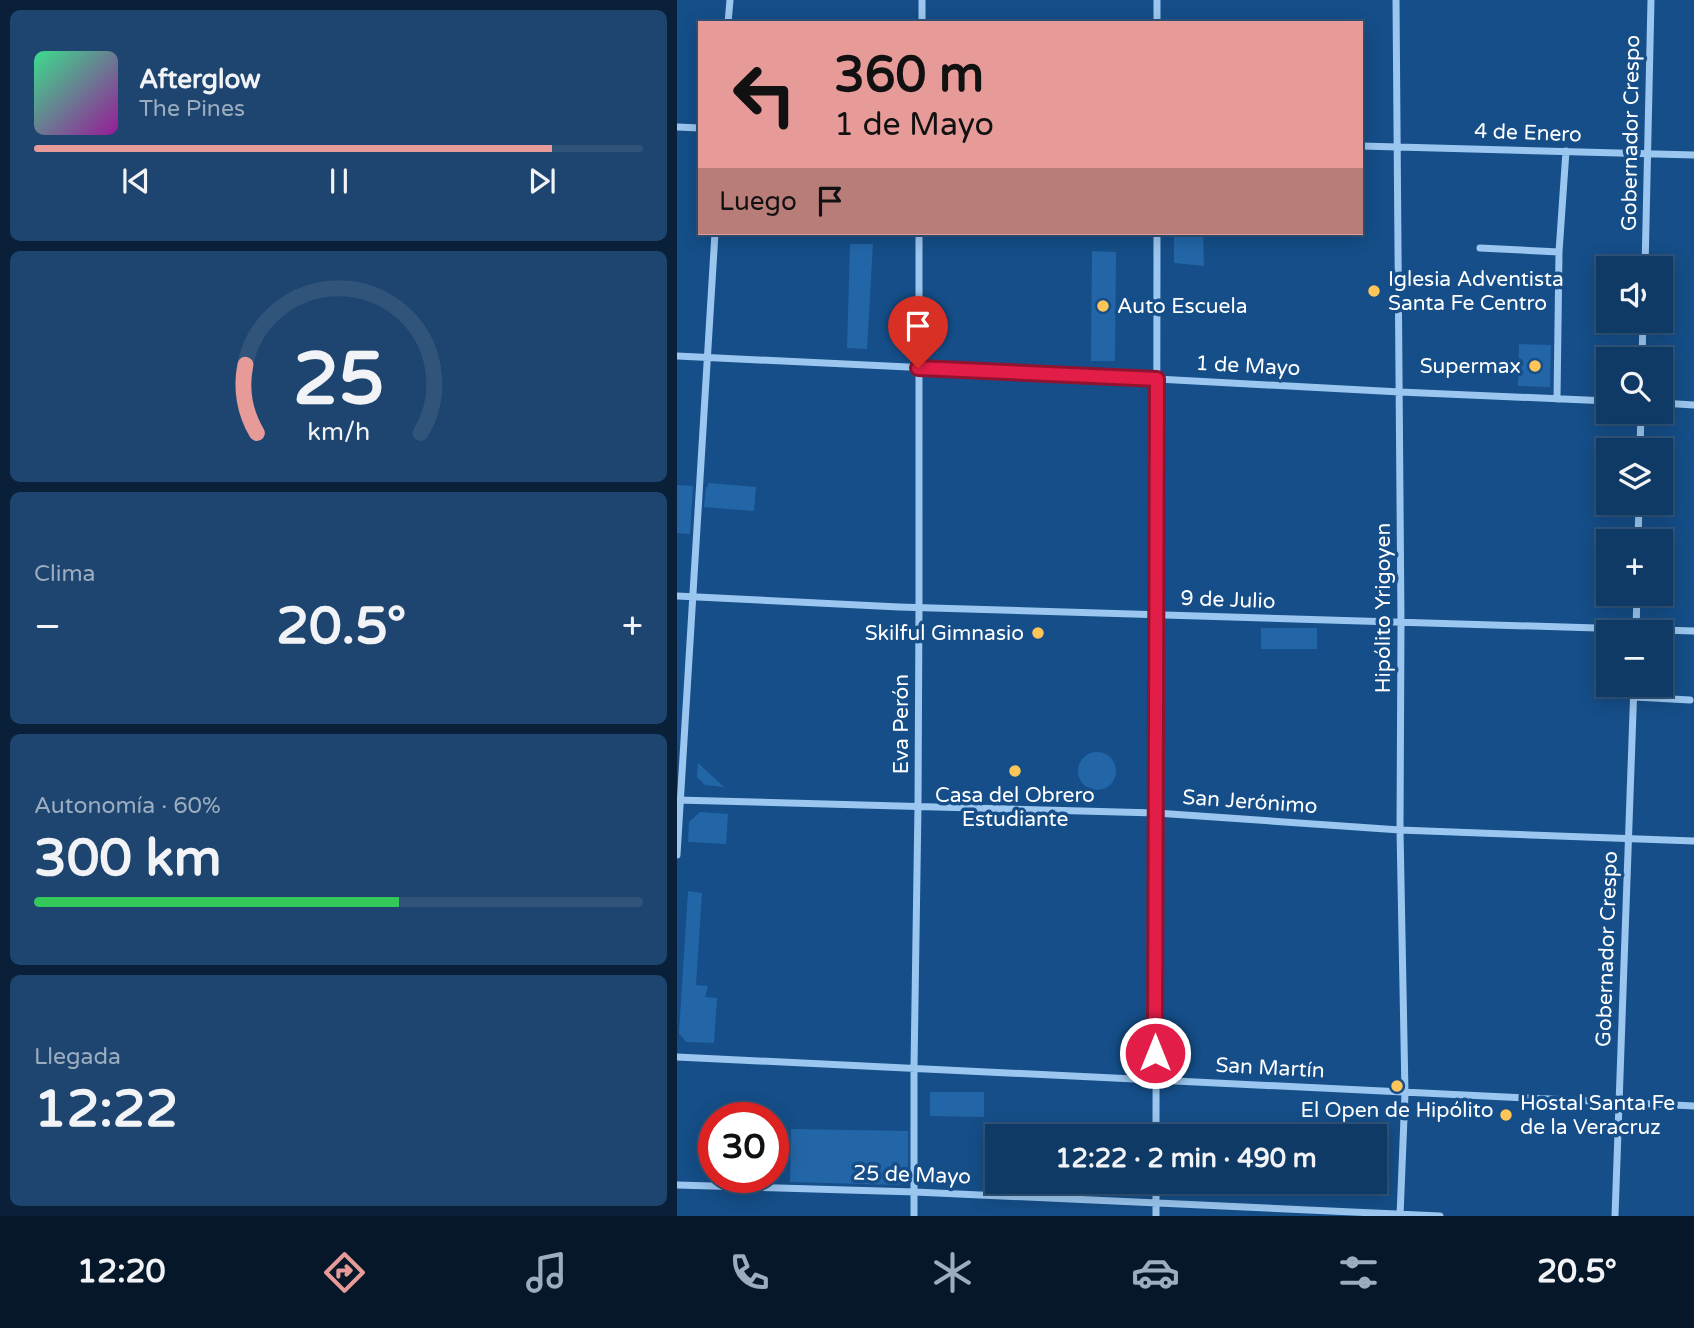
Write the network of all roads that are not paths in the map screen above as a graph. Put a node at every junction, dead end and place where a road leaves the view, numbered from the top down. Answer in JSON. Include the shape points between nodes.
{"nodes":[{"id":1,"x":730,"y":0,"type":"edge"},
{"id":2,"x":922,"y":0,"type":"edge"},
{"id":3,"x":1157,"y":0,"type":"edge"},
{"id":4,"x":1396,"y":0,"type":"edge"},
{"id":5,"x":1651,"y":0,"type":"edge"},
{"id":6,"x":728,"y":21,"type":"edge"},
{"id":7,"x":922,"y":21,"type":"edge"},
{"id":8,"x":1157,"y":21,"type":"edge"},
{"id":9,"x":677,"y":127,"type":"edge"},
{"id":10,"x":698,"y":128,"type":"edge"},
{"id":11,"x":1363,"y":146,"type":"edge"},
{"id":12,"x":1398,"y":147,"type":"junction"},
{"id":13,"x":1565,"y":151,"type":"junction"},
{"id":14,"x":1648,"y":154,"type":"junction"},
{"id":15,"x":1694,"y":155,"type":"edge"},
{"id":16,"x":715,"y":235,"type":"edge"},
{"id":17,"x":919,"y":235,"type":"edge"},
{"id":18,"x":1157,"y":235,"type":"edge"},
{"id":19,"x":1480,"y":248,"type":"dead end"},
{"id":20,"x":1559,"y":252,"type":"junction"},
{"id":21,"x":1645,"y":256,"type":"edge"},
{"id":22,"x":677,"y":356,"type":"edge"},
{"id":23,"x":706,"y":358,"type":"junction"},
{"id":24,"x":918,"y":368,"type":"junction"},
{"id":25,"x":1157,"y":379,"type":"junction"},
{"id":26,"x":1400,"y":392,"type":"junction"},
{"id":27,"x":1557,"y":399,"type":"junction"},
{"id":28,"x":1596,"y":401,"type":"edge"},
{"id":29,"x":1673,"y":404,"type":"edge"},
{"id":30,"x":1694,"y":405,"type":"edge"},
{"id":31,"x":677,"y":596,"type":"edge"},
{"id":32,"x":692,"y":596,"type":"junction"},
{"id":33,"x":919,"y":607,"type":"junction"},
{"id":34,"x":1157,"y":615,"type":"junction"},
{"id":35,"x":1401,"y":622,"type":"junction"},
{"id":36,"x":1596,"y":629,"type":"edge"},
{"id":37,"x":1673,"y":631,"type":"edge"},
{"id":38,"x":1694,"y":631,"type":"edge"},
{"id":39,"x":1634,"y":697,"type":"joint"},
{"id":40,"x":1690,"y":700,"type":"dead end"},
{"id":41,"x":678,"y":800,"type":"edge"},
{"id":42,"x":918,"y":806,"type":"junction"},
{"id":43,"x":1156,"y":813,"type":"junction"},
{"id":44,"x":1400,"y":830,"type":"junction"},
{"id":45,"x":1628,"y":838,"type":"junction"},
{"id":46,"x":1694,"y":841,"type":"edge"},
{"id":47,"x":677,"y":855,"type":"edge"},
{"id":48,"x":677,"y":1057,"type":"edge"},
{"id":49,"x":914,"y":1067,"type":"junction"},
{"id":50,"x":1155,"y":1080,"type":"junction"},
{"id":51,"x":1405,"y":1093,"type":"junction"},
{"id":52,"x":1619,"y":1102,"type":"junction"},
{"id":53,"x":1694,"y":1106,"type":"edge"},
{"id":54,"x":1156,"y":1124,"type":"edge"},
{"id":55,"x":677,"y":1185,"type":"edge"},
{"id":56,"x":915,"y":1192,"type":"junction"},
{"id":57,"x":1156,"y":1194,"type":"edge"},
{"id":58,"x":1156,"y":1204,"type":"junction"},
{"id":59,"x":1400,"y":1215,"type":"edge"},
{"id":60,"x":914,"y":1216,"type":"edge"},
{"id":61,"x":1156,"y":1216,"type":"edge"},
{"id":62,"x":1440,"y":1216,"type":"edge"},
{"id":63,"x":1615,"y":1216,"type":"edge"}],
"edges":[{"from":1,"to":6,"type":"street"},
{"from":2,"to":7,"type":"street"},
{"from":3,"to":8,"type":"street"},
{"from":4,"to":12,"type":"street","name":"Hipólito Yrigoyen"},
{"from":5,"to":14,"type":"street","name":"Gobernador Crespo"},
{"from":9,"to":10,"type":"street"},
{"from":11,"to":12,"type":"street","name":"4 de Enero"},
{"from":12,"to":13,"type":"street","name":"4 de Enero"},
{"from":12,"to":26,"type":"street","name":"Hipólito Yrigoyen"},
{"from":13,"to":14,"type":"street","name":"4 de Enero"},
{"from":13,"to":20,"type":"street"},
{"from":14,"to":15,"type":"street","name":"4 de Enero"},
{"from":14,"to":21,"type":"street","name":"Gobernador Crespo"},
{"from":16,"to":23,"type":"street"},
{"from":17,"to":24,"type":"street","name":"Eva Perón"},
{"from":18,"to":25,"type":"street"},
{"from":19,"to":20,"type":"street"},
{"from":20,"to":27,"type":"street"},
{"from":22,"to":23,"type":"street","name":"1 de Mayo"},
{"from":23,"to":24,"type":"street","name":"1 de Mayo"},
{"from":23,"to":32,"type":"street"},
{"from":24,"to":25,"type":"street","name":"1 de Mayo"},
{"from":24,"to":33,"type":"street","name":"Eva Perón"},
{"from":25,"to":26,"type":"street","name":"1 de Mayo"},
{"from":25,"to":34,"type":"street"},
{"from":26,"to":27,"type":"street","name":"1 de Mayo"},
{"from":26,"to":35,"type":"street","name":"Hipólito Yrigoyen"},
{"from":27,"to":28,"type":"street","name":"1 de Mayo"},
{"from":29,"to":30,"type":"street"},
{"from":31,"to":32,"type":"street","name":"9 de Julio"},
{"from":32,"to":33,"type":"street","name":"9 de Julio"},
{"from":32,"to":41,"type":"street"},
{"from":33,"to":34,"type":"street","name":"9 de Julio"},
{"from":33,"to":42,"type":"street","name":"Eva Perón"},
{"from":34,"to":35,"type":"street","name":"9 de Julio"},
{"from":34,"to":43,"type":"street"},
{"from":35,"to":36,"type":"street","name":"9 de Julio"},
{"from":35,"to":44,"type":"street","name":"Hipólito Yrigoyen"},
{"from":37,"to":38,"type":"street","name":"9 de Julio"},
{"from":39,"to":40,"type":"street"},
{"from":39,"to":45,"type":"street","name":"Gobernador Crespo"},
{"from":41,"to":42,"type":"street","name":"San Jerónimo"},
{"from":41,"to":47,"type":"street"},
{"from":42,"to":43,"type":"street","name":"San Jerónimo"},
{"from":42,"to":49,"type":"street","name":"Eva Perón"},
{"from":43,"to":44,"type":"street","name":"San Jerónimo"},
{"from":43,"to":50,"type":"street"},
{"from":44,"to":45,"type":"street","name":"San Jerónimo"},
{"from":44,"to":51,"type":"street","name":"Hipólito Yrigoyen"},
{"from":45,"to":46,"type":"street","name":"San Jerónimo"},
{"from":45,"to":52,"type":"street","name":"Gobernador Crespo"},
{"from":48,"to":49,"type":"street","name":"San Martín"},
{"from":49,"to":50,"type":"street","name":"San Martín"},
{"from":49,"to":56,"type":"street","name":"Eva Perón"},
{"from":50,"to":51,"type":"street","name":"San Martín"},
{"from":50,"to":54,"type":"street"},
{"from":51,"to":52,"type":"street","name":"San Martín"},
{"from":51,"to":59,"type":"street","name":"Hipólito Yrigoyen"},
{"from":52,"to":53,"type":"street","name":"San Martín"},
{"from":52,"to":63,"type":"street","name":"Gobernador Crespo"},
{"from":55,"to":56,"type":"street","name":"25 de Mayo"},
{"from":56,"to":58,"type":"street","name":"25 de Mayo"},
{"from":56,"to":60,"type":"street","name":"Eva Perón"},
{"from":57,"to":58,"type":"street"},
{"from":58,"to":59,"type":"street","name":"25 de Mayo"},
{"from":58,"to":61,"type":"street"},
{"from":59,"to":62,"type":"street","name":"25 de Mayo"}]}
